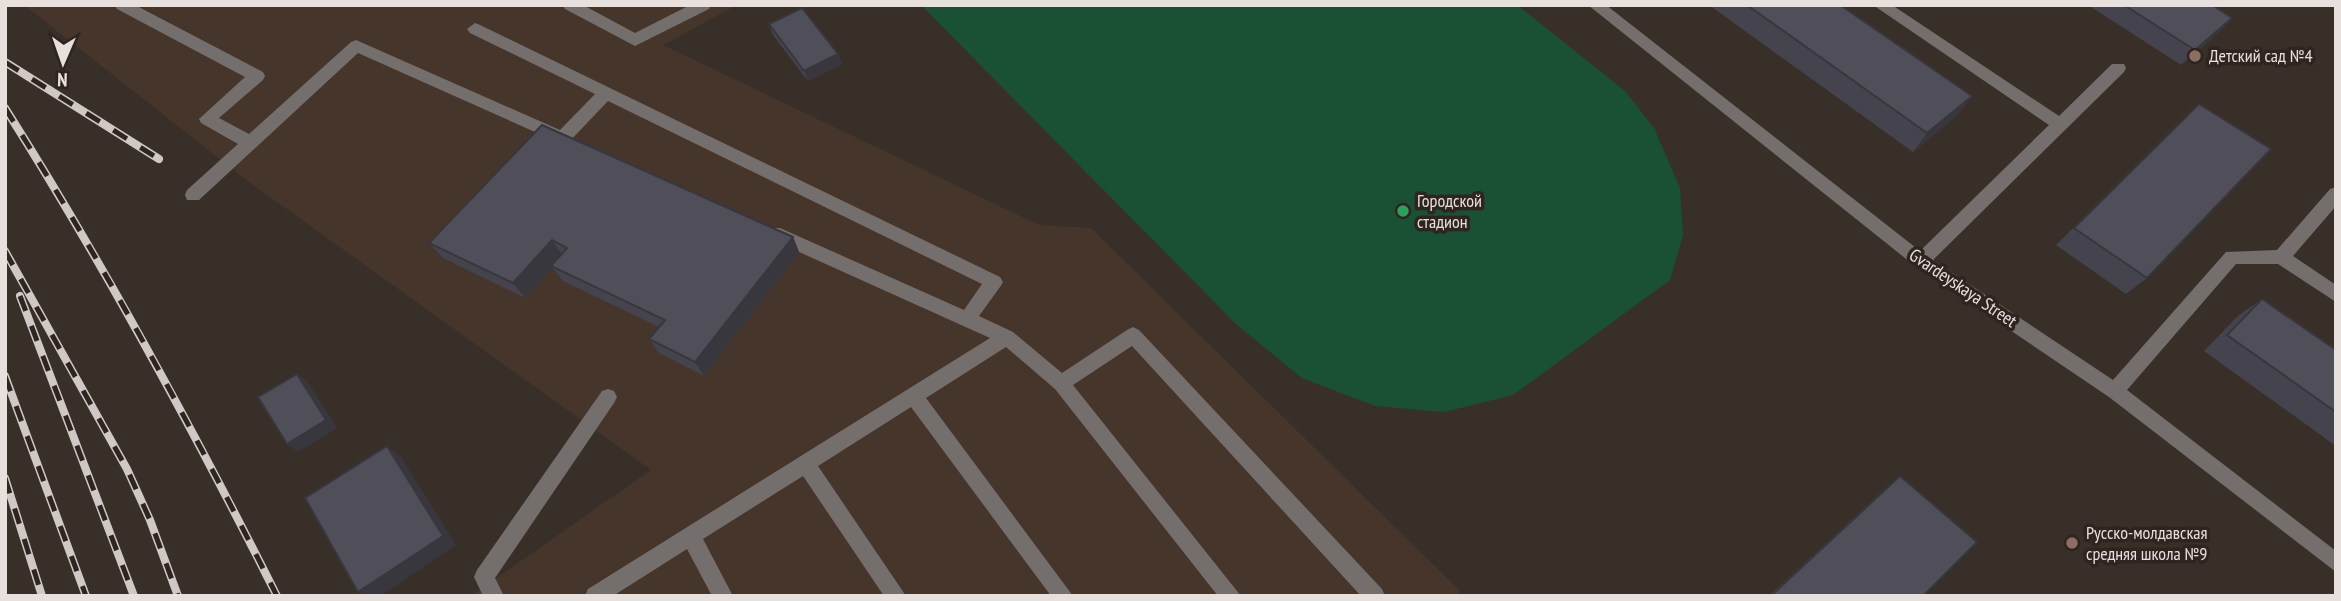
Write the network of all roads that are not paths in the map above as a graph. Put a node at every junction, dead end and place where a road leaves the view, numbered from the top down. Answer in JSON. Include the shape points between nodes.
{"nodes":[{"id":1,"x":122,"y":5,"type":"edge"},
{"id":2,"x":570,"y":5,"type":"edge"},
{"id":3,"x":704,"y":5,"type":"edge"},
{"id":4,"x":1594,"y":5,"type":"edge"},
{"id":5,"x":1881,"y":5,"type":"edge"},
{"id":6,"x":475,"y":29,"type":"dead end"},
{"id":7,"x":2118,"y":68,"type":"dead end"},
{"id":8,"x":607,"y":92,"type":"junction"},
{"id":9,"x":2061,"y":125,"type":"junction"},
{"id":10,"x":251,"y":142,"type":"junction"},
{"id":11,"x":2336,"y":194,"type":"edge"},
{"id":12,"x":193,"y":195,"type":"dead end"},
{"id":13,"x":765,"y":229,"type":"edge"},
{"id":14,"x":2281,"y":257,"type":"junction"},
{"id":15,"x":1921,"y":261,"type":"junction"},
{"id":16,"x":2336,"y":295,"type":"edge"},
{"id":17,"x":967,"y":319,"type":"junction"},
{"id":18,"x":1007,"y":337,"type":"junction"},
{"id":19,"x":1062,"y":383,"type":"junction"},
{"id":20,"x":2115,"y":391,"type":"junction"},
{"id":21,"x":608,"y":397,"type":"dead end"},
{"id":22,"x":914,"y":397,"type":"junction"},
{"id":23,"x":806,"y":464,"type":"junction"},
{"id":24,"x":690,"y":534,"type":"junction"},
{"id":25,"x":2336,"y":564,"type":"edge"},
{"id":26,"x":494,"y":596,"type":"edge"},
{"id":27,"x":595,"y":596,"type":"edge"},
{"id":28,"x":723,"y":596,"type":"edge"},
{"id":29,"x":896,"y":596,"type":"edge"},
{"id":30,"x":1063,"y":596,"type":"edge"},
{"id":31,"x":1231,"y":596,"type":"edge"},
{"id":32,"x":1375,"y":596,"type":"edge"}],
"edges":[{"from":1,"to":10,"type":"street","via":[[257,75],[207,119]]},
{"from":2,"to":3,"type":"street","via":[[635,40]]},
{"from":4,"to":15,"type":"street","name":"Gvardeyskaya Street"},
{"from":5,"to":9,"type":"street"},
{"from":6,"to":8,"type":"street"},
{"from":7,"to":9,"type":"street"},
{"from":8,"to":10,"type":"street","via":[[568,141],[356,46]]},
{"from":8,"to":17,"type":"street","via":[[994,282]]},
{"from":9,"to":15,"type":"street"},
{"from":10,"to":12,"type":"street"},
{"from":11,"to":14,"type":"street"},
{"from":13,"to":17,"type":"street"},
{"from":14,"to":16,"type":"street"},
{"from":14,"to":20,"type":"street","via":[[2232,257]]},
{"from":15,"to":20,"type":"street","name":"Gvardeyskaya Street"},
{"from":17,"to":18,"type":"street"},
{"from":18,"to":19,"type":"street"},
{"from":18,"to":22,"type":"street"},
{"from":19,"to":31,"type":"street"},
{"from":19,"to":32,"type":"street","via":[[1133,335]]},
{"from":20,"to":25,"type":"street","name":"Gvardeyskaya Street"},
{"from":21,"to":26,"type":"street","via":[[484,577]]},
{"from":22,"to":23,"type":"street"},
{"from":22,"to":30,"type":"street"},
{"from":23,"to":24,"type":"street"},
{"from":23,"to":29,"type":"street"},
{"from":24,"to":27,"type":"street"},
{"from":24,"to":28,"type":"street"}]}
